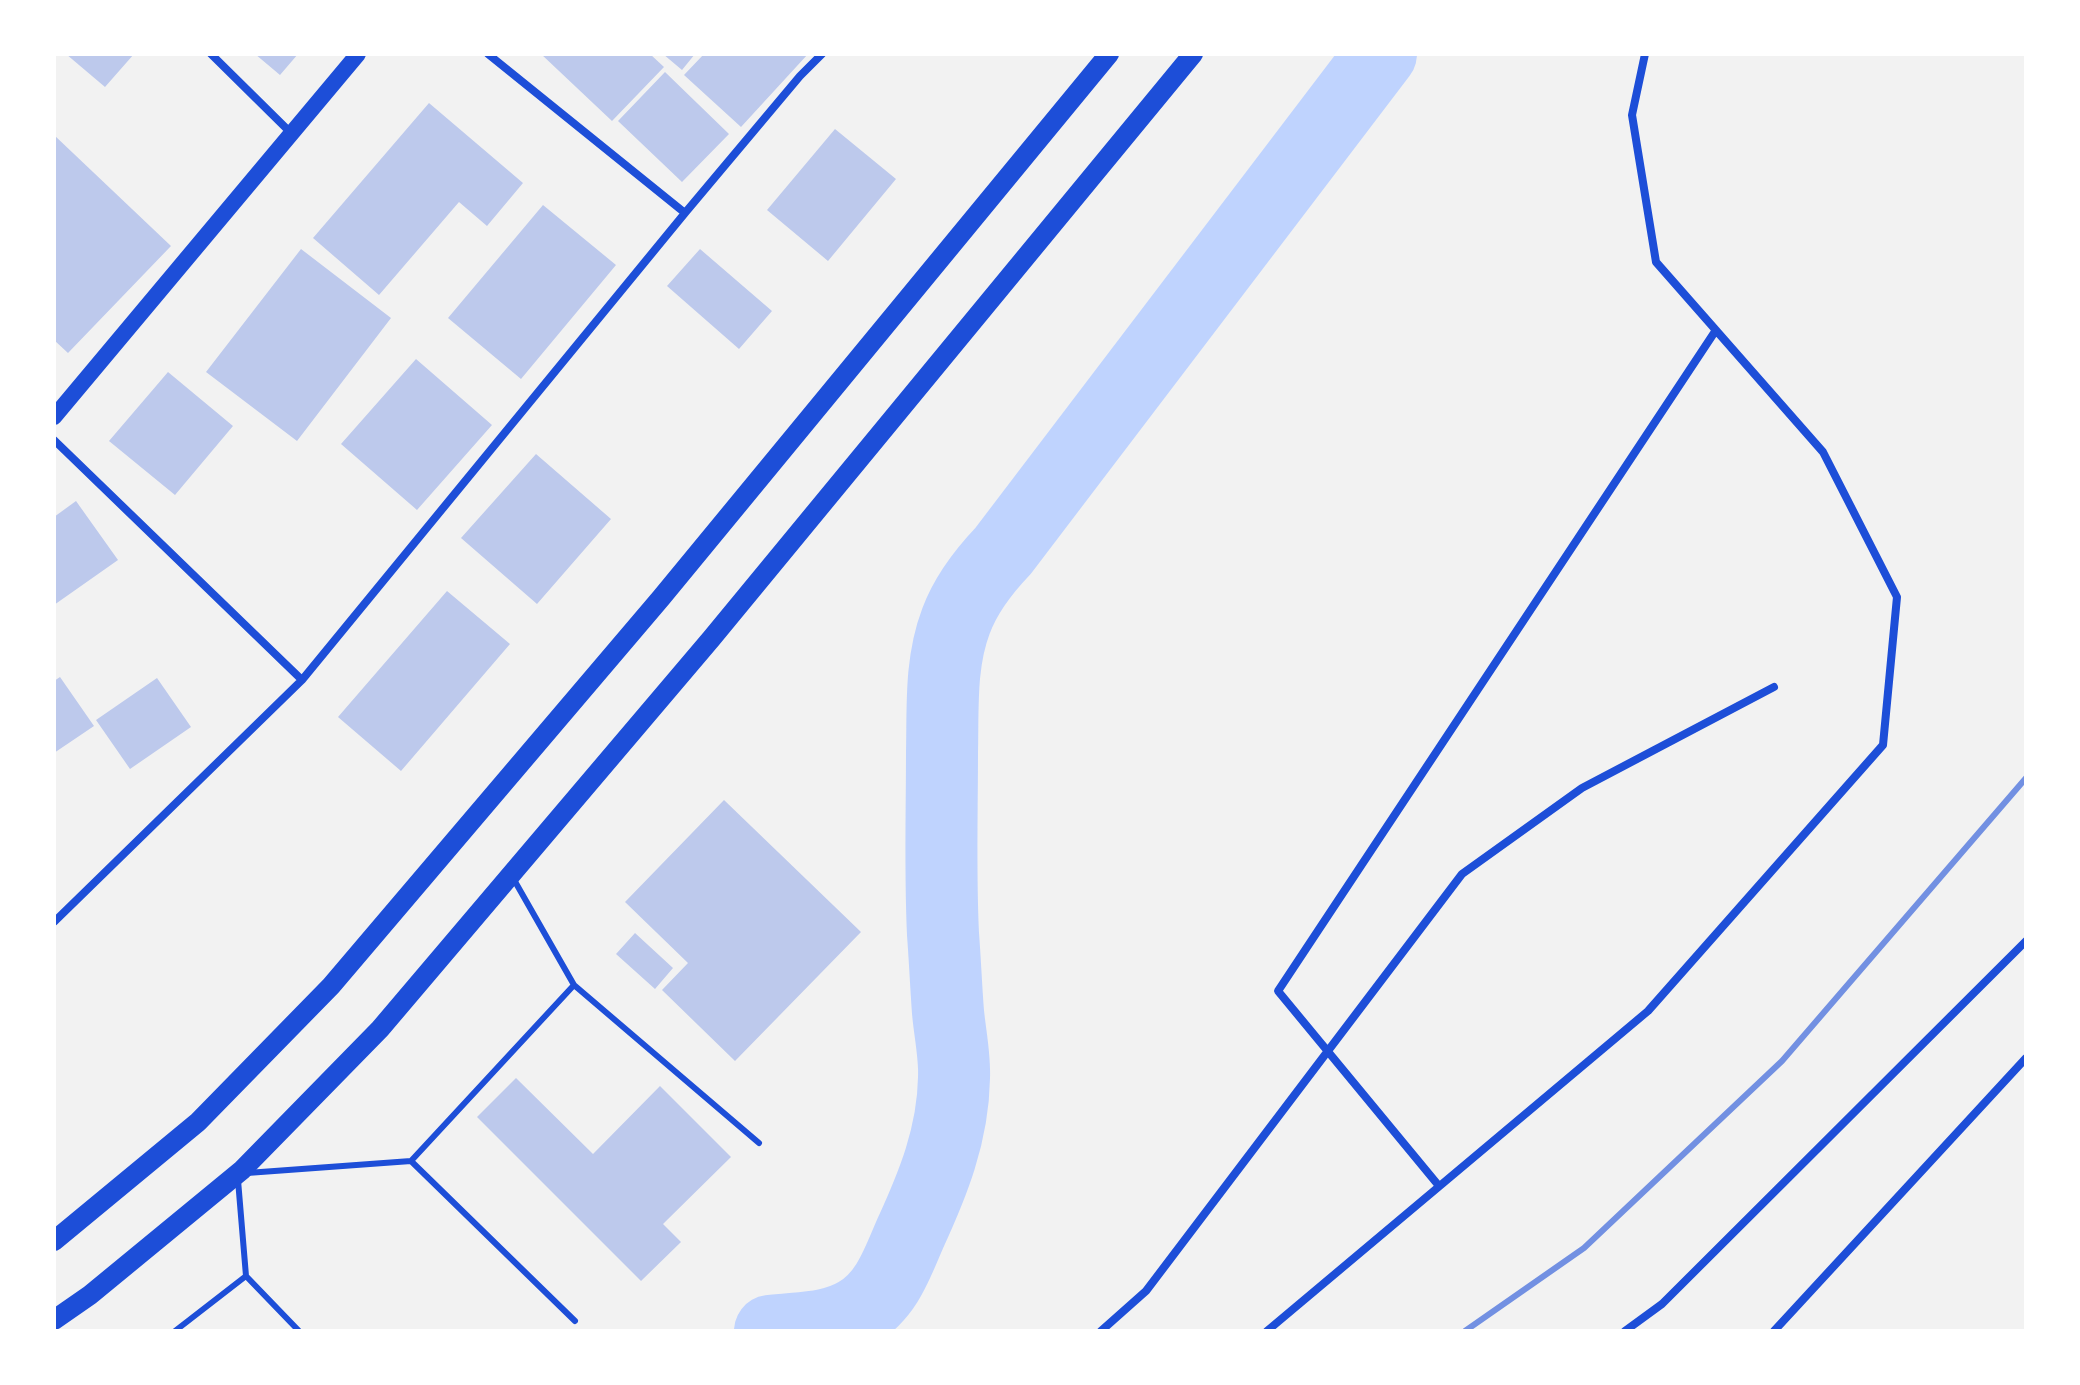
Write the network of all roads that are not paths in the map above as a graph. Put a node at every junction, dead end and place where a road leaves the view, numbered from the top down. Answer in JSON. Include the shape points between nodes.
{"nodes":[{"id":1,"x":211,"y":54,"type":"edge"},
{"id":2,"x":358,"y":54,"type":"edge"},
{"id":3,"x":488,"y":54,"type":"edge"},
{"id":4,"x":822,"y":54,"type":"edge"},
{"id":5,"x":1109,"y":54,"type":"edge"},
{"id":6,"x":1193,"y":54,"type":"edge"},
{"id":7,"x":1645,"y":54,"type":"edge"},
{"id":8,"x":292,"y":133,"type":"junction"},
{"id":9,"x":685,"y":213,"type":"junction"},
{"id":10,"x":1716,"y":330,"type":"junction"},
{"id":11,"x":54,"y":417,"type":"edge"},
{"id":12,"x":54,"y":440,"type":"edge"},
{"id":13,"x":302,"y":680,"type":"junction"},
{"id":14,"x":1774,"y":687,"type":"dead end"},
{"id":15,"x":511,"y":875,"type":"junction"},
{"id":16,"x":54,"y":922,"type":"edge"},
{"id":17,"x":2026,"y":941,"type":"edge"},
{"id":18,"x":574,"y":985,"type":"junction"},
{"id":19,"x":1328,"y":1051,"type":"junction"},
{"id":20,"x":2026,"y":1058,"type":"edge"},
{"id":21,"x":759,"y":1143,"type":"dead end"},
{"id":22,"x":411,"y":1161,"type":"junction"},
{"id":23,"x":237,"y":1174,"type":"junction"},
{"id":24,"x":1439,"y":1186,"type":"junction"},
{"id":25,"x":54,"y":1241,"type":"edge"},
{"id":26,"x":246,"y":1276,"type":"junction"},
{"id":27,"x":54,"y":1320,"type":"edge"},
{"id":28,"x":575,"y":1321,"type":"dead end"},
{"id":29,"x":175,"y":1331,"type":"edge"},
{"id":30,"x":299,"y":1331,"type":"edge"},
{"id":31,"x":1101,"y":1331,"type":"edge"},
{"id":32,"x":1267,"y":1331,"type":"edge"},
{"id":33,"x":1625,"y":1331,"type":"edge"},
{"id":34,"x":1774,"y":1331,"type":"edge"}],
"edges":[{"from":1,"to":8,"type":"street"},
{"from":2,"to":8,"type":"main road"},
{"from":3,"to":9,"type":"street"},
{"from":4,"to":9,"type":"street"},
{"from":5,"to":25,"type":"main road","via":[[661,598],[331,986],[198,1122]]},
{"from":6,"to":15,"type":"main road"},
{"from":7,"to":10,"type":"street","via":[[1632,115],[1656,262]]},
{"from":8,"to":11,"type":"main road"},
{"from":9,"to":13,"type":"street"},
{"from":10,"to":19,"type":"street","via":[[1278,991]]},
{"from":10,"to":24,"type":"street","via":[[1823,452],[1897,597],[1883,745],[1648,1011]]},
{"from":12,"to":13,"type":"street"},
{"from":13,"to":16,"type":"street"},
{"from":14,"to":19,"type":"street","via":[[1582,788],[1462,874]]},
{"from":15,"to":18,"type":"lane"},
{"from":15,"to":23,"type":"main road","via":[[380,1029]]},
{"from":17,"to":33,"type":"street","via":[[1662,1304]]},
{"from":18,"to":21,"type":"lane"},
{"from":18,"to":22,"type":"lane"},
{"from":19,"to":24,"type":"street"},
{"from":19,"to":31,"type":"street","via":[[1146,1291]]},
{"from":20,"to":34,"type":"street"},
{"from":22,"to":23,"type":"lane"},
{"from":22,"to":28,"type":"lane"},
{"from":23,"to":26,"type":"lane"},
{"from":23,"to":27,"type":"main road"},
{"from":24,"to":32,"type":"street"},
{"from":26,"to":29,"type":"lane"},
{"from":26,"to":30,"type":"lane"}]}
